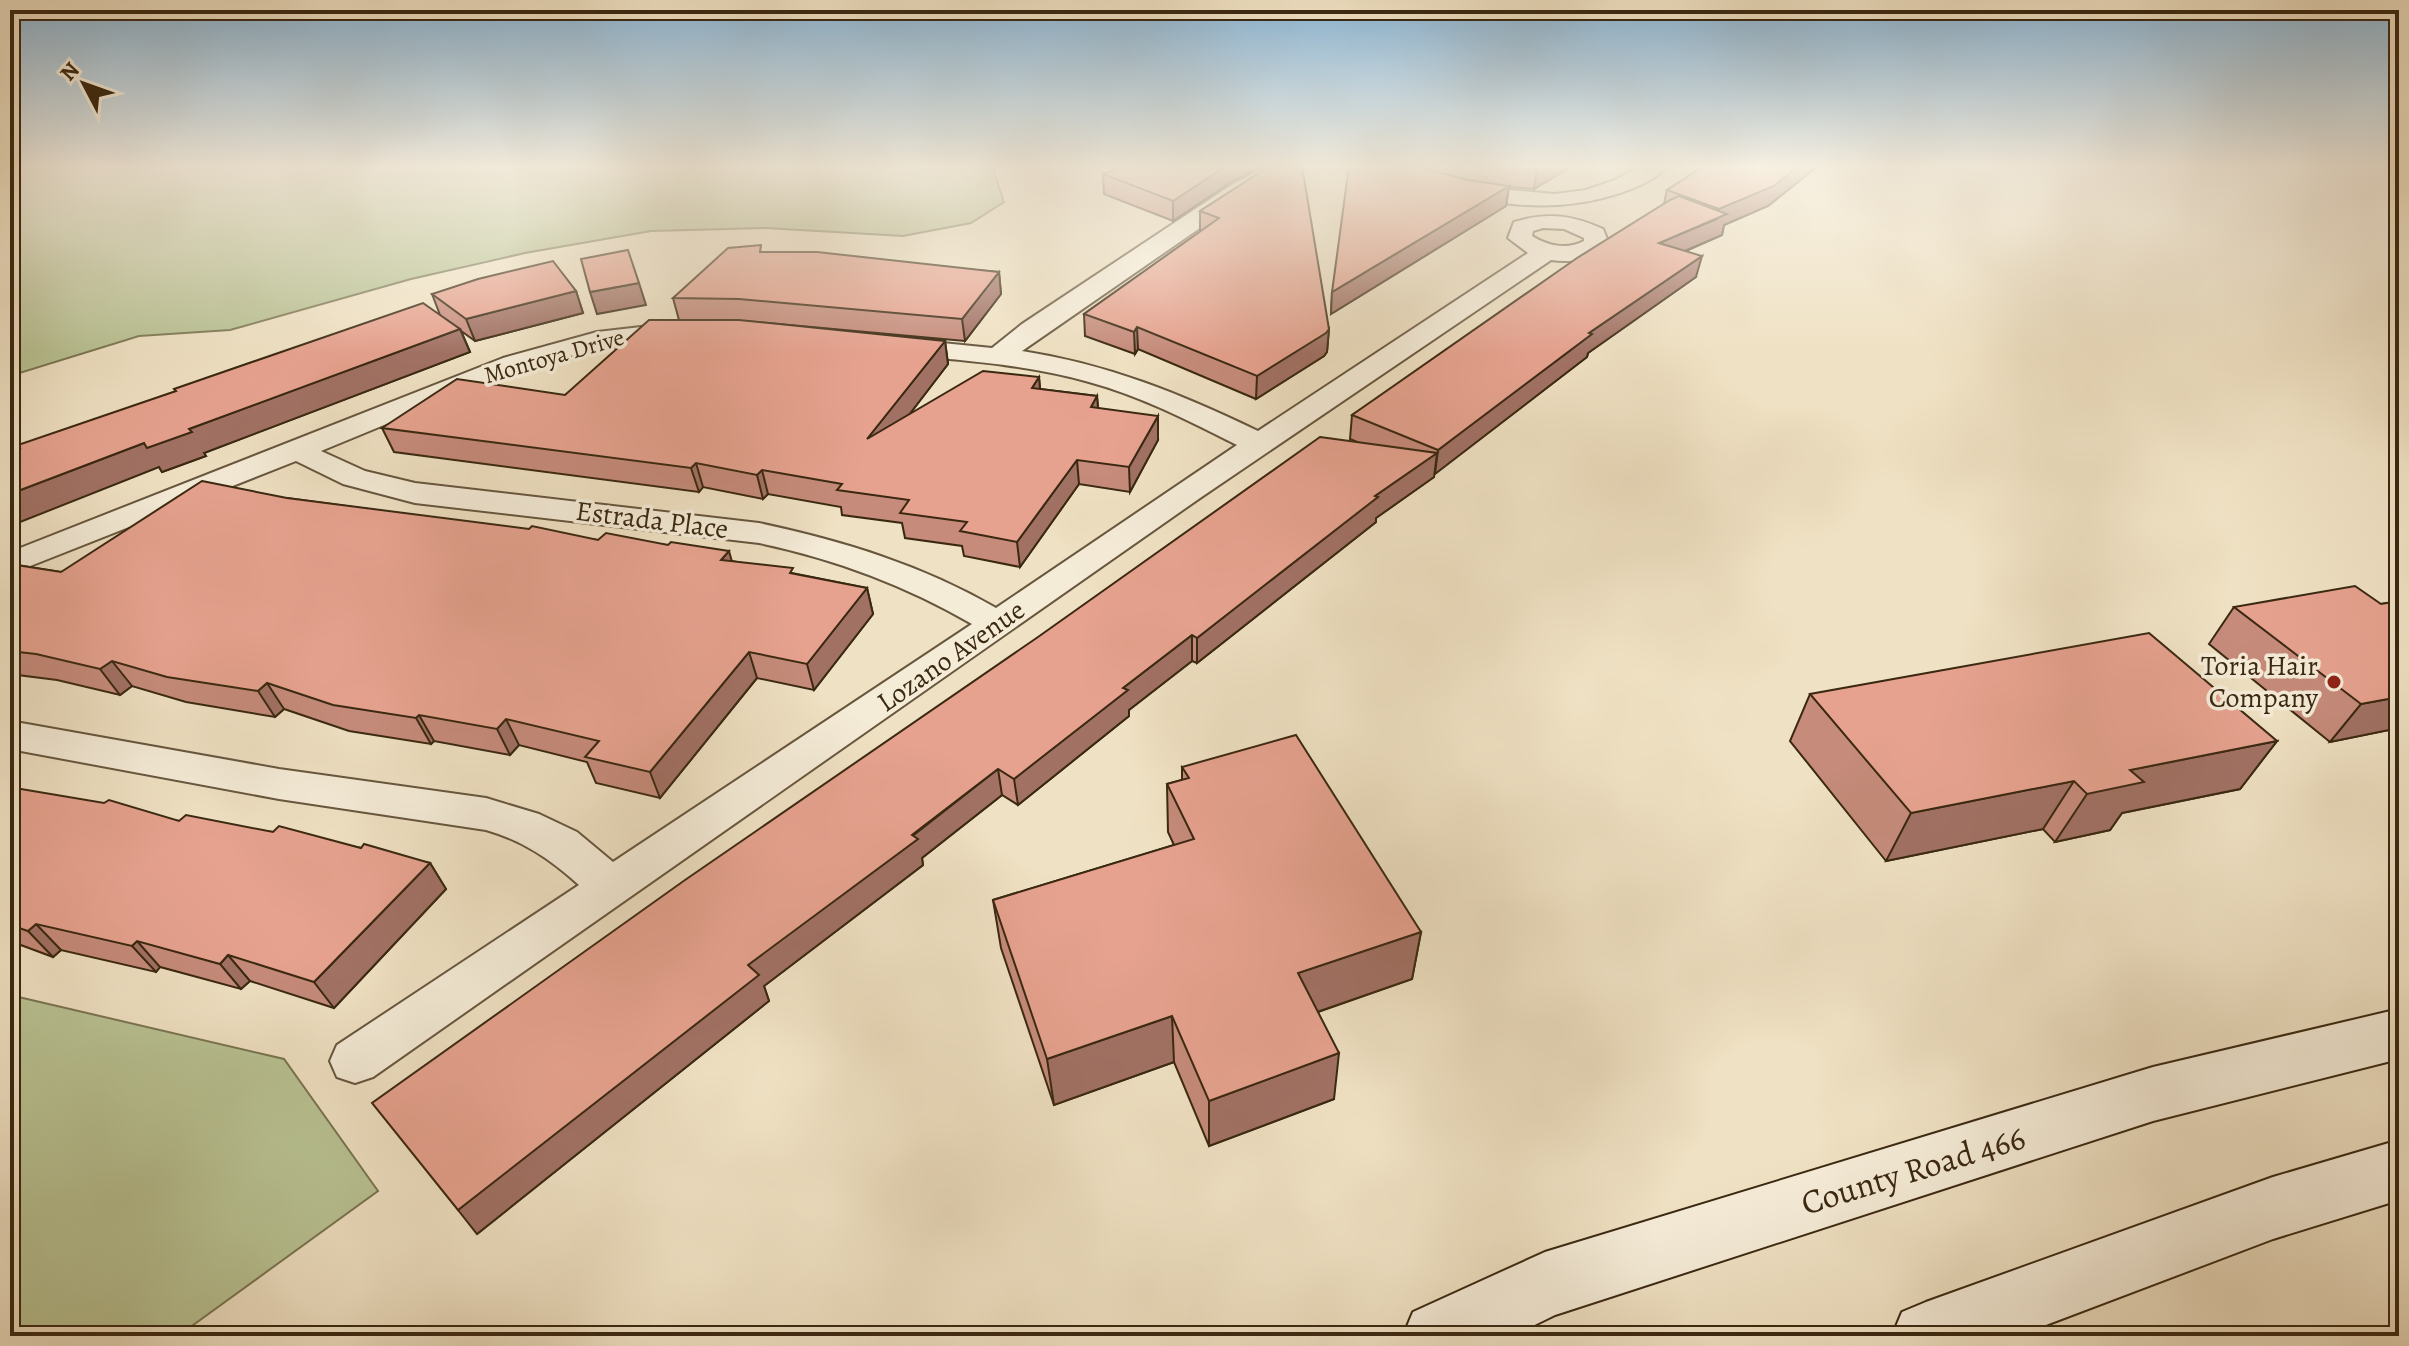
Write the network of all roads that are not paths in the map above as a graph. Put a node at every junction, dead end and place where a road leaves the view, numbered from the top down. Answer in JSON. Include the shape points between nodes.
{"nodes":[{"id":1,"x":1182,"y":229,"type":"edge"},
{"id":2,"x":1548,"y":251,"type":"dead end"},
{"id":3,"x":715,"y":330,"type":"edge"},
{"id":4,"x":863,"y":343,"type":"edge"},
{"id":5,"x":999,"y":356,"type":"junction"},
{"id":6,"x":1259,"y":444,"type":"junction"},
{"id":7,"x":298,"y":449,"type":"junction"},
{"id":8,"x":10,"y":564,"type":"edge"},
{"id":9,"x":998,"y":624,"type":"junction"},
{"id":10,"x":10,"y":735,"type":"edge"},
{"id":11,"x":612,"y":887,"type":"junction"},
{"id":12,"x":2399,"y":1034,"type":"edge"},
{"id":13,"x":355,"y":1061,"type":"dead end"},
{"id":14,"x":2399,"y":1170,"type":"edge"},
{"id":15,"x":1437,"y":1336,"type":"edge"},
{"id":16,"x":1926,"y":1336,"type":"edge"}],
"edges":[{"from":1,"to":5,"type":"street"},
{"from":2,"to":6,"type":"street","name":"Lozano Avenue"},
{"from":3,"to":7,"type":"street","name":"Montoya Drive","via":[[647,331],[566,348],[471,379]]},
{"from":4,"to":5,"type":"street"},
{"from":5,"to":6,"type":"street","via":[[1130,385]]},
{"from":6,"to":9,"type":"street","name":"Lozano Avenue"},
{"from":7,"to":8,"type":"street","name":"Montoya Drive"},
{"from":7,"to":9,"type":"street","name":"Estrada Place","via":[[336,473],[415,493],[811,543],[903,573]]},
{"from":9,"to":11,"type":"street","name":"Lozano Avenue"},
{"from":10,"to":11,"type":"street","via":[[279,784],[486,814],[562,844]]},
{"from":11,"to":13,"type":"street","name":"Lozano Avenue"},
{"from":12,"to":15,"type":"main road","name":"County Road 466","via":[[2137,1099],[1545,1285]]},
{"from":14,"to":16,"type":"main road","via":[[2273,1208]]}]}
